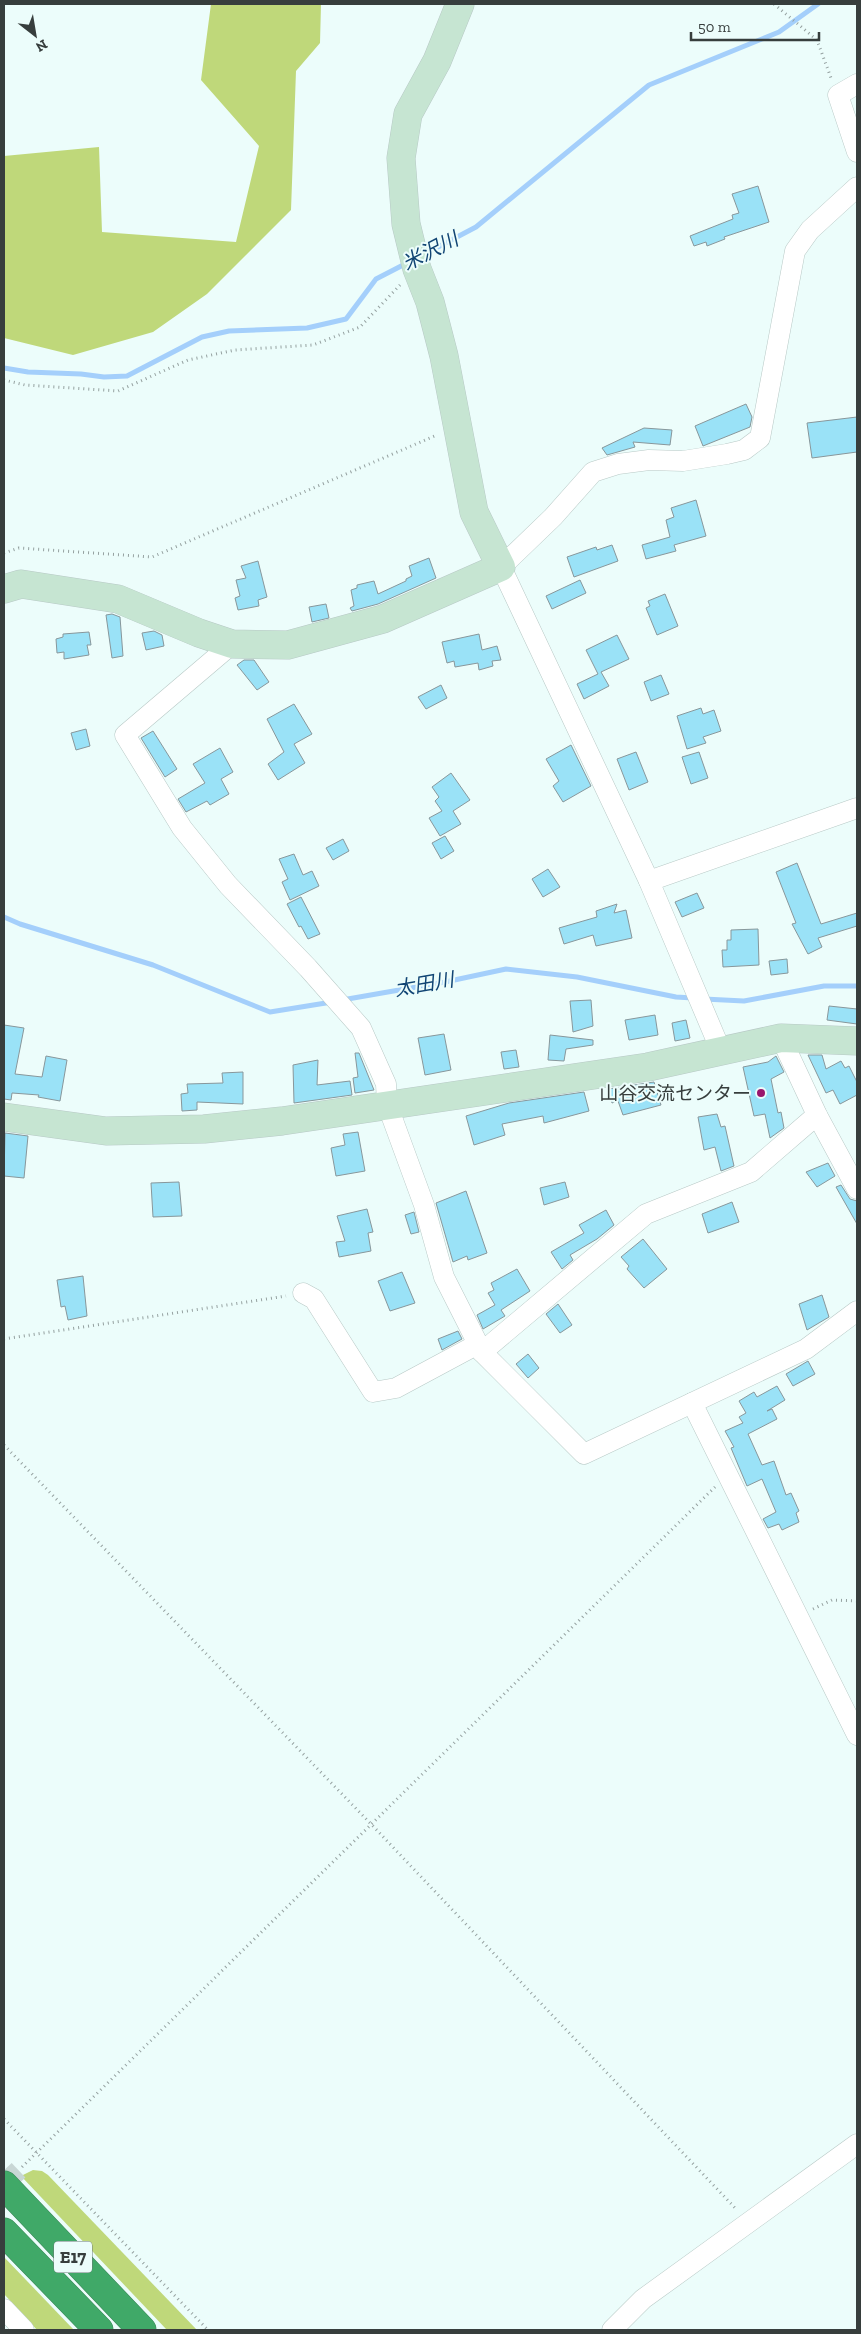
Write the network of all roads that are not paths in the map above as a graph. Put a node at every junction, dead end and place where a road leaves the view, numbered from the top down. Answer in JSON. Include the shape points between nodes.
{"nodes":[{"id":1,"x":460,"y":4,"type":"edge"},
{"id":2,"x":857,"y":84,"type":"edge"},
{"id":3,"x":857,"y":152,"type":"edge"},
{"id":4,"x":857,"y":187,"type":"edge"},
{"id":5,"x":501,"y":567,"type":"junction"},
{"id":6,"x":4,"y":589,"type":"edge"},
{"id":7,"x":232,"y":644,"type":"junction"},
{"id":8,"x":856,"y":812,"type":"edge"},
{"id":9,"x":649,"y":881,"type":"junction"},
{"id":10,"x":781,"y":1038,"type":"junction"},
{"id":11,"x":857,"y":1041,"type":"edge"},
{"id":12,"x":721,"y":1051,"type":"junction"},
{"id":13,"x":387,"y":1104,"type":"junction"},
{"id":14,"x":817,"y":1115,"type":"junction"},
{"id":15,"x":4,"y":1117,"type":"edge"},
{"id":16,"x":857,"y":1189,"type":"edge"},
{"id":17,"x":304,"y":1293,"type":"road end"},
{"id":18,"x":857,"y":1311,"type":"edge"},
{"id":19,"x":480,"y":1348,"type":"junction"},
{"id":20,"x":692,"y":1403,"type":"junction"},
{"id":21,"x":857,"y":1735,"type":"edge"},
{"id":22,"x":857,"y":2144,"type":"edge"},
{"id":23,"x":13,"y":2176,"type":"edge"},
{"id":24,"x":4,"y":2232,"type":"edge"},
{"id":25,"x":4,"y":2309,"type":"edge"},
{"id":26,"x":24,"y":2330,"type":"edge"},
{"id":27,"x":99,"y":2330,"type":"edge"},
{"id":28,"x":142,"y":2330,"type":"edge"},
{"id":29,"x":612,"y":2330,"type":"edge"}],
"edges":[{"from":1,"to":5,"type":"street","via":[[437,61],[408,114],[401,158],[406,224],[444,356],[474,512]]},
{"from":2,"to":3,"type":"street","via":[[838,95]]},
{"from":4,"to":5,"type":"street","via":[[810,230],[795,251],[760,438],[744,450],[727,454],[682,461],[649,460],[618,464],[593,472],[553,517]]},
{"from":5,"to":7,"type":"street","via":[[383,619],[288,645]]},
{"from":5,"to":9,"type":"street"},
{"from":6,"to":7,"type":"street","via":[[21,584],[118,599]]},
{"from":7,"to":13,"type":"street","via":[[125,736],[182,828],[228,885],[361,1028],[386,1084]]},
{"from":8,"to":9,"type":"street"},
{"from":9,"to":12,"type":"street"},
{"from":10,"to":11,"type":"street"},
{"from":10,"to":12,"type":"street"},
{"from":10,"to":14,"type":"street"},
{"from":12,"to":13,"type":"street","via":[[648,1067]]},
{"from":13,"to":15,"type":"street","via":[[204,1130],[106,1130]]},
{"from":13,"to":19,"type":"street","via":[[424,1205],[444,1277]]},
{"from":14,"to":16,"type":"street"},
{"from":14,"to":19,"type":"street","via":[[751,1172],[646,1214]]},
{"from":17,"to":19,"type":"street","via":[[314,1299],[373,1392],[396,1388]]},
{"from":18,"to":20,"type":"street","via":[[806,1349]]},
{"from":19,"to":20,"type":"street","via":[[584,1454]]},
{"from":20,"to":21,"type":"street"},
{"from":22,"to":29,"type":"street","via":[[643,2299]]},
{"from":23,"to":28,"type":"highway","number":"E17"},
{"from":24,"to":27,"type":"highway","number":"E17"},
{"from":25,"to":26,"type":"street"}]}
